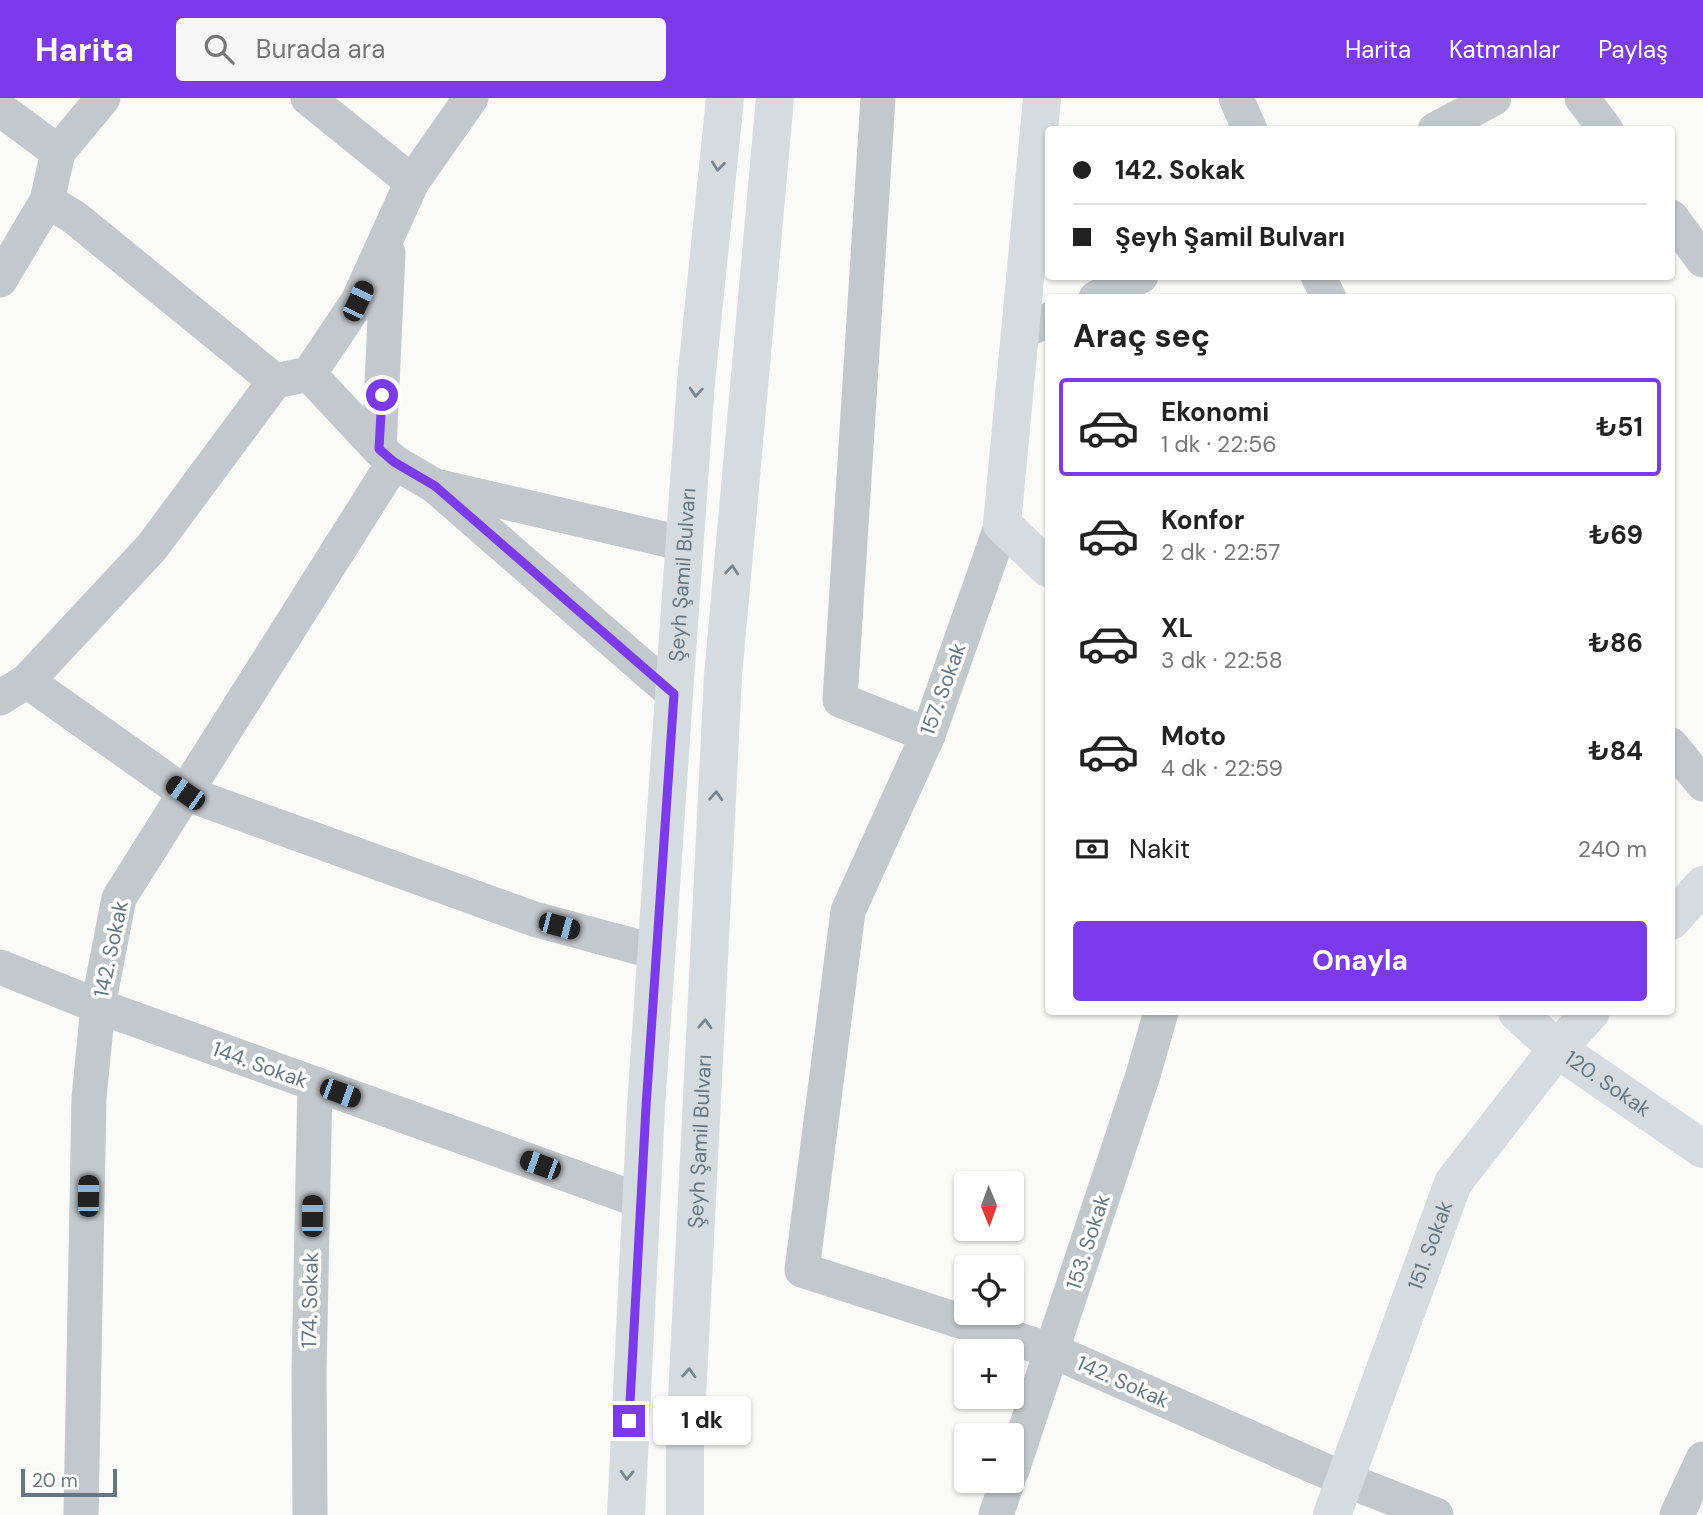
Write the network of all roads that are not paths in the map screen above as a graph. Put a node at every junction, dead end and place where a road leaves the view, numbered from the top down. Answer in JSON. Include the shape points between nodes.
{"nodes":[{"id":1,"x":103,"y":98,"type":"edge"},
{"id":2,"x":308,"y":98,"type":"edge"},
{"id":3,"x":471,"y":98,"type":"edge"},
{"id":4,"x":725,"y":98,"type":"edge"},
{"id":5,"x":775,"y":98,"type":"edge"},
{"id":6,"x":878,"y":98,"type":"edge"},
{"id":7,"x":1042,"y":98,"type":"edge"},
{"id":8,"x":1236,"y":98,"type":"edge"},
{"id":9,"x":1494,"y":98,"type":"edge"},
{"id":10,"x":1582,"y":98,"type":"edge"},
{"id":11,"x":0,"y":109,"type":"edge"},
{"id":12,"x":1248,"y":126,"type":"edge"},
{"id":13,"x":1442,"y":126,"type":"edge"},
{"id":14,"x":1603,"y":126,"type":"edge"},
{"id":15,"x":58,"y":152,"type":"junction"},
{"id":16,"x":412,"y":182,"type":"junction"},
{"id":17,"x":47,"y":201,"type":"junction"},
{"id":18,"x":1675,"y":222,"type":"edge"},
{"id":19,"x":389,"y":233,"type":"junction"},
{"id":20,"x":1703,"y":260,"type":"edge"},
{"id":21,"x":0,"y":280,"type":"edge"},
{"id":22,"x":1133,"y":280,"type":"edge"},
{"id":23,"x":1104,"y":294,"type":"edge"},
{"id":24,"x":1034,"y":327,"type":"edge"},
{"id":25,"x":309,"y":374,"type":"junction"},
{"id":26,"x":275,"y":381,"type":"junction"},
{"id":27,"x":387,"y":455,"type":"junction"},
{"id":28,"x":435,"y":486,"type":"junction"},
{"id":29,"x":1002,"y":524,"type":"junction"},
{"id":30,"x":685,"y":544,"type":"junction"},
{"id":31,"x":1045,"y":565,"type":"edge"},
{"id":32,"x":13,"y":689,"type":"edge"},
{"id":33,"x":674,"y":694,"type":"junction"},
{"id":34,"x":928,"y":735,"type":"junction"},
{"id":35,"x":1675,"y":750,"type":"edge"},
{"id":36,"x":1703,"y":784,"type":"edge"},
{"id":37,"x":185,"y":793,"type":"junction"},
{"id":38,"x":1703,"y":885,"type":"edge"},
{"id":39,"x":1675,"y":916,"type":"edge"},
{"id":40,"x":656,"y":952,"type":"junction"},
{"id":41,"x":0,"y":967,"type":"edge"},
{"id":42,"x":98,"y":1006,"type":"junction"},
{"id":43,"x":1160,"y":1015,"type":"edge"},
{"id":44,"x":1520,"y":1015,"type":"edge"},
{"id":45,"x":1588,"y":1015,"type":"edge"},
{"id":46,"x":1557,"y":1049,"type":"junction"},
{"id":47,"x":315,"y":1084,"type":"junction"},
{"id":48,"x":1703,"y":1149,"type":"edge"},
{"id":49,"x":641,"y":1201,"type":"junction"},
{"id":50,"x":802,"y":1270,"type":"joint"},
{"id":51,"x":1053,"y":1351,"type":"junction"},
{"id":52,"x":1024,"y":1435,"type":"edge"},
{"id":53,"x":1703,"y":1459,"type":"edge"},
{"id":54,"x":1346,"y":1480,"type":"junction"},
{"id":55,"x":1004,"y":1493,"type":"edge"},
{"id":56,"x":81,"y":1515,"type":"edge"},
{"id":57,"x":310,"y":1515,"type":"edge"},
{"id":58,"x":626,"y":1515,"type":"edge"},
{"id":59,"x":685,"y":1515,"type":"edge"},
{"id":60,"x":996,"y":1515,"type":"edge"},
{"id":61,"x":1332,"y":1515,"type":"edge"},
{"id":62,"x":1436,"y":1515,"type":"edge"},
{"id":63,"x":1677,"y":1515,"type":"edge"}],
"edges":[{"from":1,"to":15,"type":"street"},
{"from":2,"to":16,"type":"street"},
{"from":3,"to":16,"type":"street"},
{"from":4,"to":30,"type":"main road","name":"Şeyh Şamil Bulvarı","one_way":true,"via":[[696,382]]},
{"from":59,"to":5,"type":"main road","name":"Şeyh Şamil Bulvarı","one_way":true,"via":[[723,676]]},
{"from":6,"to":34,"type":"street","via":[[840,700]]},
{"from":7,"to":24,"type":"main road","name":"157. Sokak"},
{"from":8,"to":12,"type":"street"},
{"from":9,"to":13,"type":"street"},
{"from":10,"to":14,"type":"street"},
{"from":11,"to":15,"type":"street"},
{"from":15,"to":17,"type":"street"},
{"from":16,"to":19,"type":"street"},
{"from":17,"to":21,"type":"street"},
{"from":17,"to":26,"type":"street","via":[[74,217]]},
{"from":18,"to":20,"type":"street"},
{"from":19,"to":25,"type":"street","via":[[358,301]]},
{"from":19,"to":27,"type":"street","name":"142. Sokak"},
{"from":22,"to":23,"type":"street"},
{"from":24,"to":29,"type":"main road","name":"157. Sokak"},
{"from":25,"to":26,"type":"street"},
{"from":25,"to":27,"type":"street"},
{"from":26,"to":32,"type":"street","via":[[152,547]]},
{"from":27,"to":28,"type":"street"},
{"from":27,"to":37,"type":"street","name":"142. Sokak"},
{"from":28,"to":30,"type":"street"},
{"from":28,"to":33,"type":"street"},
{"from":29,"to":31,"type":"main road"},
{"from":29,"to":34,"type":"street","name":"157. Sokak"},
{"from":30,"to":33,"type":"main road","name":"Şeyh Şamil Bulvarı"},
{"from":32,"to":37,"type":"street"},
{"from":33,"to":40,"type":"main road","name":"Şeyh Şamil Bulvarı"},
{"from":34,"to":50,"type":"street","name":"157. Sokak","via":[[848,911]]},
{"from":35,"to":36,"type":"street"},
{"from":37,"to":40,"type":"street","via":[[534,919]]},
{"from":37,"to":42,"type":"street","name":"142. Sokak","via":[[119,898]]},
{"from":38,"to":39,"type":"main road"},
{"from":40,"to":49,"type":"main road","name":"Şeyh Şamil Bulvarı"},
{"from":41,"to":42,"type":"street","name":"144. Sokak"},
{"from":42,"to":47,"type":"street","name":"144. Sokak"},
{"from":42,"to":56,"type":"street","name":"142. Sokak","via":[[89,1098]]},
{"from":43,"to":51,"type":"street","name":"153. Sokak"},
{"from":44,"to":46,"type":"main road","name":"120. Sokak"},
{"from":45,"to":46,"type":"main road","name":"151. Sokak"},
{"from":46,"to":48,"type":"main road","name":"120. Sokak"},
{"from":46,"to":54,"type":"main road","name":"151. Sokak","via":[[1453,1183]]},
{"from":47,"to":49,"type":"street","name":"144. Sokak"},
{"from":47,"to":57,"type":"street","name":"174. Sokak"},
{"from":49,"to":58,"type":"main road","name":"Şeyh Şamil Bulvarı","one_way":true},
{"from":50,"to":51,"type":"street","name":"142. Sokak"},
{"from":51,"to":52,"type":"street","name":"153. Sokak"},
{"from":51,"to":54,"type":"street","name":"142. Sokak"},
{"from":53,"to":63,"type":"street"},
{"from":54,"to":61,"type":"main road","name":"151. Sokak"},
{"from":54,"to":62,"type":"street","name":"142. Sokak"},
{"from":55,"to":60,"type":"street"}]}
